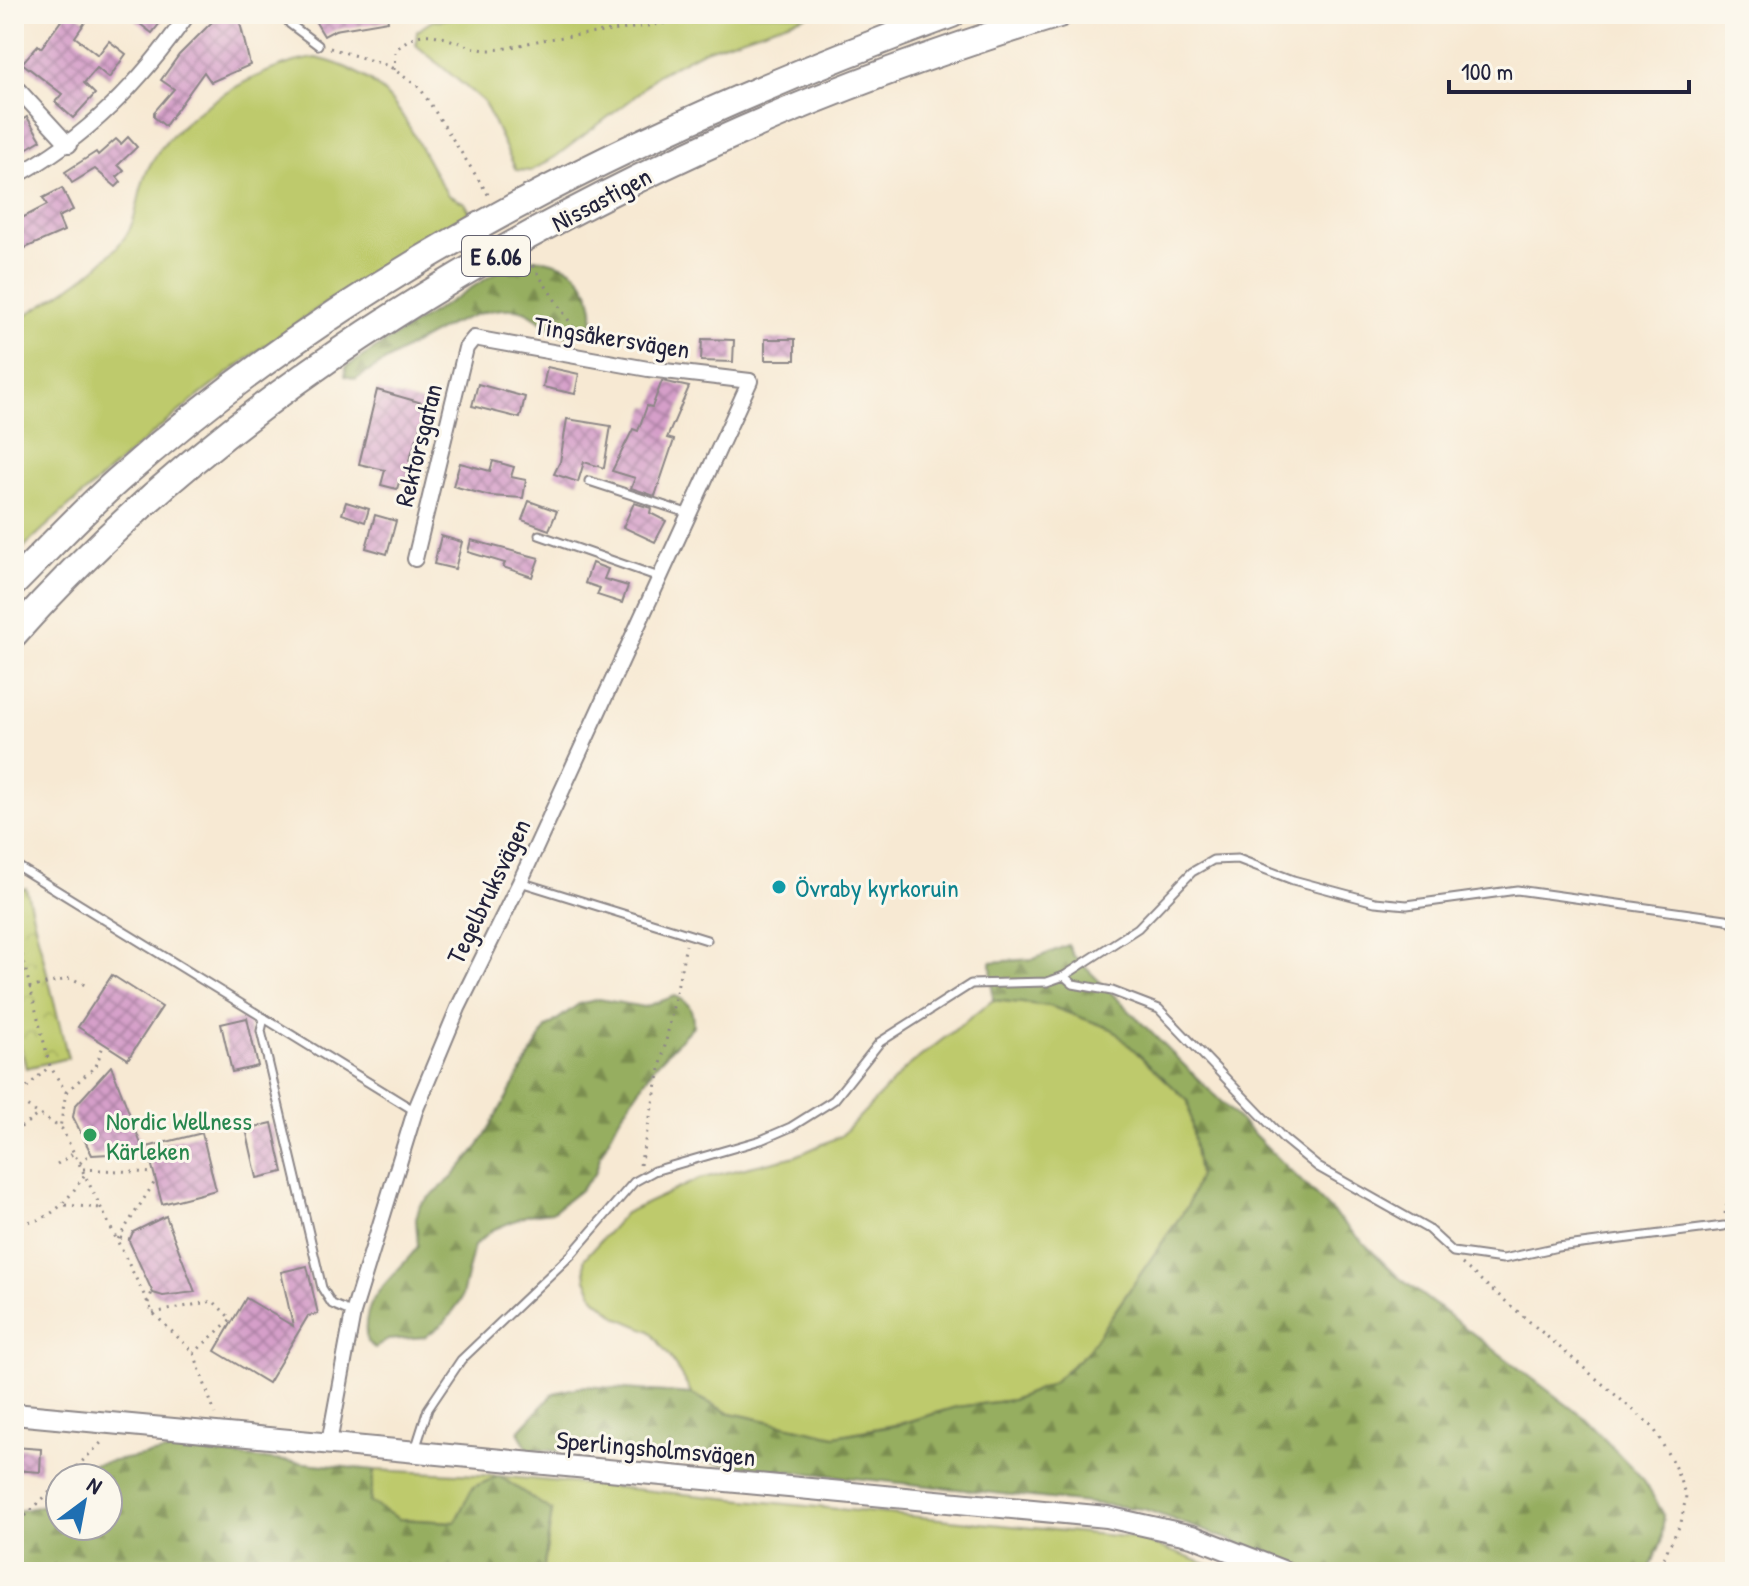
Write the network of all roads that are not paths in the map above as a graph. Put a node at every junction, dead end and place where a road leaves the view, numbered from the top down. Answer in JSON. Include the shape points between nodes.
{"nodes":[{"id":1,"x":188,"y":14,"type":"edge"},
{"id":2,"x":283,"y":14,"type":"edge"},
{"id":3,"x":952,"y":14,"type":"edge"},
{"id":4,"x":1059,"y":14,"type":"edge"},
{"id":5,"x":318,"y":45,"type":"road end"},
{"id":6,"x":15,"y":87,"type":"edge"},
{"id":7,"x":69,"y":145,"type":"junction"},
{"id":8,"x":14,"y":177,"type":"edge"},
{"id":9,"x":469,"y":342,"type":"joint"},
{"id":10,"x":750,"y":381,"type":"joint"},
{"id":11,"x":589,"y":481,"type":"dead end"},
{"id":12,"x":690,"y":514,"type":"junction"},
{"id":13,"x":539,"y":535,"type":"dead end"},
{"id":14,"x":415,"y":559,"type":"dead end"},
{"id":15,"x":661,"y":578,"type":"junction"},
{"id":16,"x":14,"y":583,"type":"edge"},
{"id":17,"x":14,"y":634,"type":"edge"},
{"id":18,"x":14,"y":864,"type":"edge"},
{"id":19,"x":520,"y":882,"type":"junction"},
{"id":20,"x":1735,"y":925,"type":"edge"},
{"id":21,"x":707,"y":940,"type":"dead end"},
{"id":22,"x":1064,"y":976,"type":"junction"},
{"id":23,"x":264,"y":1018,"type":"junction"},
{"id":24,"x":415,"y":1111,"type":"junction"},
{"id":25,"x":1724,"y":1226,"type":"road end"},
{"id":26,"x":353,"y":1313,"type":"junction"},
{"id":27,"x":14,"y":1414,"type":"edge"},
{"id":28,"x":329,"y":1443,"type":"junction"},
{"id":29,"x":415,"y":1452,"type":"junction"},
{"id":30,"x":1285,"y":1572,"type":"edge"}],
"edges":[{"from":1,"to":7,"type":"street","via":[[132,85]]},
{"from":2,"to":5,"type":"lane"},
{"from":3,"to":16,"type":"highway","name":"Nissastigen","number":"E 6.06","via":[[807,67],[645,139],[459,238],[342,310],[221,396],[116,482]]},
{"from":4,"to":17,"type":"highway","name":"Nissastigen","number":"E 6.06","via":[[804,104],[661,168],[481,264],[363,337],[241,423],[142,506]]},
{"from":6,"to":7,"type":"street"},
{"from":7,"to":8,"type":"street"},
{"from":9,"to":10,"type":"street","name":"Tingsåkersvägen","via":[[474,338]]},
{"from":9,"to":14,"type":"street","name":"Rektorsgatan"},
{"from":10,"to":12,"type":"street","name":"Tegelbruksvägen"},
{"from":11,"to":12,"type":"lane"},
{"from":12,"to":15,"type":"street","name":"Tegelbruksvägen"},
{"from":13,"to":15,"type":"lane"},
{"from":15,"to":19,"type":"street","name":"Tegelbruksvägen"},
{"from":18,"to":23,"type":"lane"},
{"from":19,"to":21,"type":"lane"},
{"from":19,"to":24,"type":"street","name":"Tegelbruksvägen"},
{"from":20,"to":22,"type":"lane","via":[[1726,919],[1517,890],[1407,905],[1375,902],[1238,859],[1213,860],[1192,872],[1138,928]]},
{"from":22,"to":25,"type":"lane","via":[[1073,984],[1112,991],[1159,1009],[1307,1158],[1428,1229],[1453,1252],[1503,1259]]},
{"from":22,"to":29,"type":"lane","via":[[1047,982],[971,984],[880,1042],[834,1100],[791,1127],[636,1180],[571,1255],[461,1360],[428,1409]]},
{"from":23,"to":24,"type":"lane"},
{"from":23,"to":26,"type":"lane","via":[[261,1031],[322,1288],[332,1304]]},
{"from":24,"to":26,"type":"street","name":"Tegelbruksvägen"},
{"from":26,"to":28,"type":"street","name":"Tegelbruksvägen"},
{"from":27,"to":28,"type":"street","name":"Sperlingsholmsvägen"},
{"from":28,"to":29,"type":"street","name":"Sperlingsholmsvägen"},
{"from":29,"to":30,"type":"street","name":"Sperlingsholmsvägen","via":[[1107,1517],[1192,1536]]}]}
